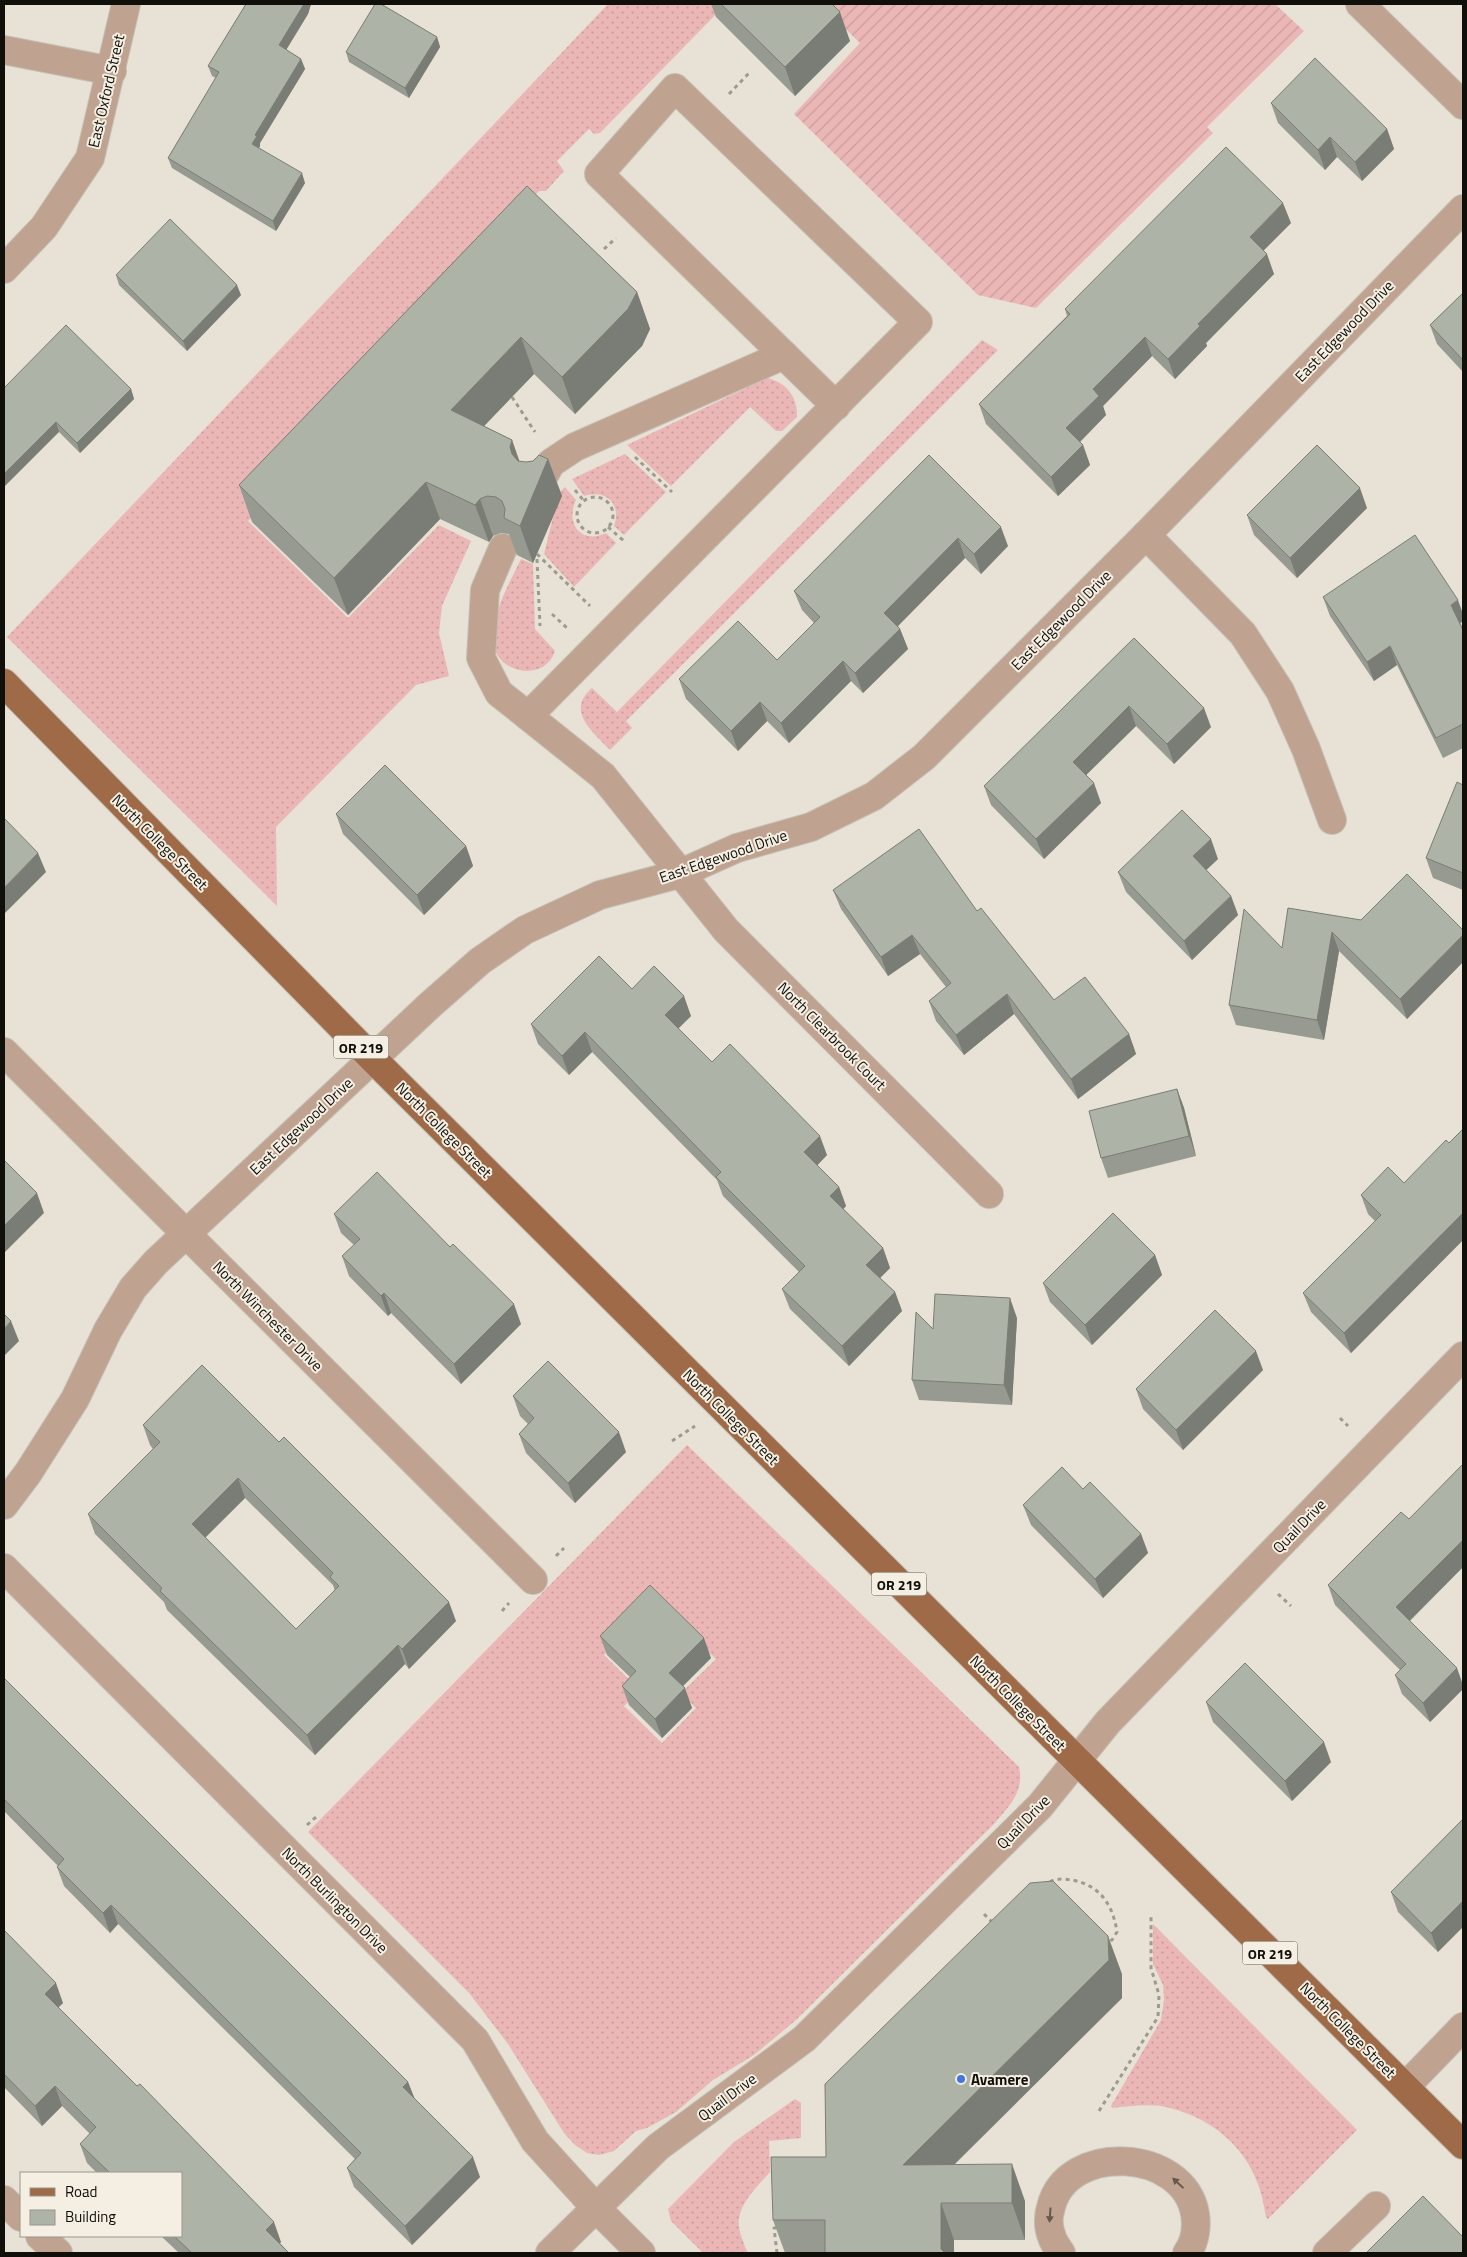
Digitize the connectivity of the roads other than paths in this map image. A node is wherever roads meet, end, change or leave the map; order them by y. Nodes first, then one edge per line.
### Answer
1 (126, 4) edge
2 (1360, 4) edge
3 (4, 50) edge
4 (112, 71) junction
5 (1463, 105) edge
6 (1463, 209) edge
7 (4, 269) edge
8 (784, 355) junction
9 (836, 406) junction
10 (538, 484) edge
11 (1146, 535) junction
12 (502, 548) edge
13 (4, 684) edge
14 (528, 716) junction
15 (1332, 820) dead end
16 (679, 874) junction
17 (4, 1052) edge
18 (373, 1059) junction
19 (989, 1194) dead end
20 (186, 1234) junction
21 (1463, 1356) edge
22 (4, 1504) edge
23 (4, 1568) edge
24 (533, 1580) dead end
25 (1076, 1761) junction
26 (1463, 2027) edge
27 (1405, 2087) junction
28 (1463, 2145) edge
29 (4, 2200) edge
30 (1376, 2206) dead end
31 (596, 2208) junction
32 (20, 2216) edge
33 (41, 2237) edge
34 (58, 2253) edge
35 (550, 2253) edge
36 (641, 2253) edge
37 (1061, 2253) edge
38 (1187, 2253) edge
39 (1327, 2253) edge

1 - 4 street, East Oxford Street
2 - 5 street
3 - 4 street
4 - 7 street, East Oxford Street
6 - 11 street, East Edgewood Drive
8 - 9 street
8 - 9 street
8 - 10 street
9 - 14 street
11 - 15 street
11 - 16 street, East Edgewood Drive
12 - 14 street, North Clearbrook Court
13 - 18 main road, North College Street / OR 219
14 - 16 street, North Clearbrook Court
16 - 18 street, East Edgewood Drive
16 - 19 street, North Clearbrook Court
17 - 20 street, North Winchester Drive
18 - 20 street, East Edgewood Drive
18 - 25 main road, North College Street / OR 219
20 - 22 street, East Edgewood Drive
20 - 24 street, North Winchester Drive
21 - 25 street, Quail Drive
23 - 31 street, North Burlington Drive
25 - 27 main road, North College Street / OR 219
25 - 31 street, Quail Drive
26 - 27 street
27 - 28 main road, North College Street / OR 219
29 - 32 street
30 - 39 street
31 - 35 street, Quail Drive
31 - 36 street, North Burlington Drive
33 - 34 street
38 -> 37 street

